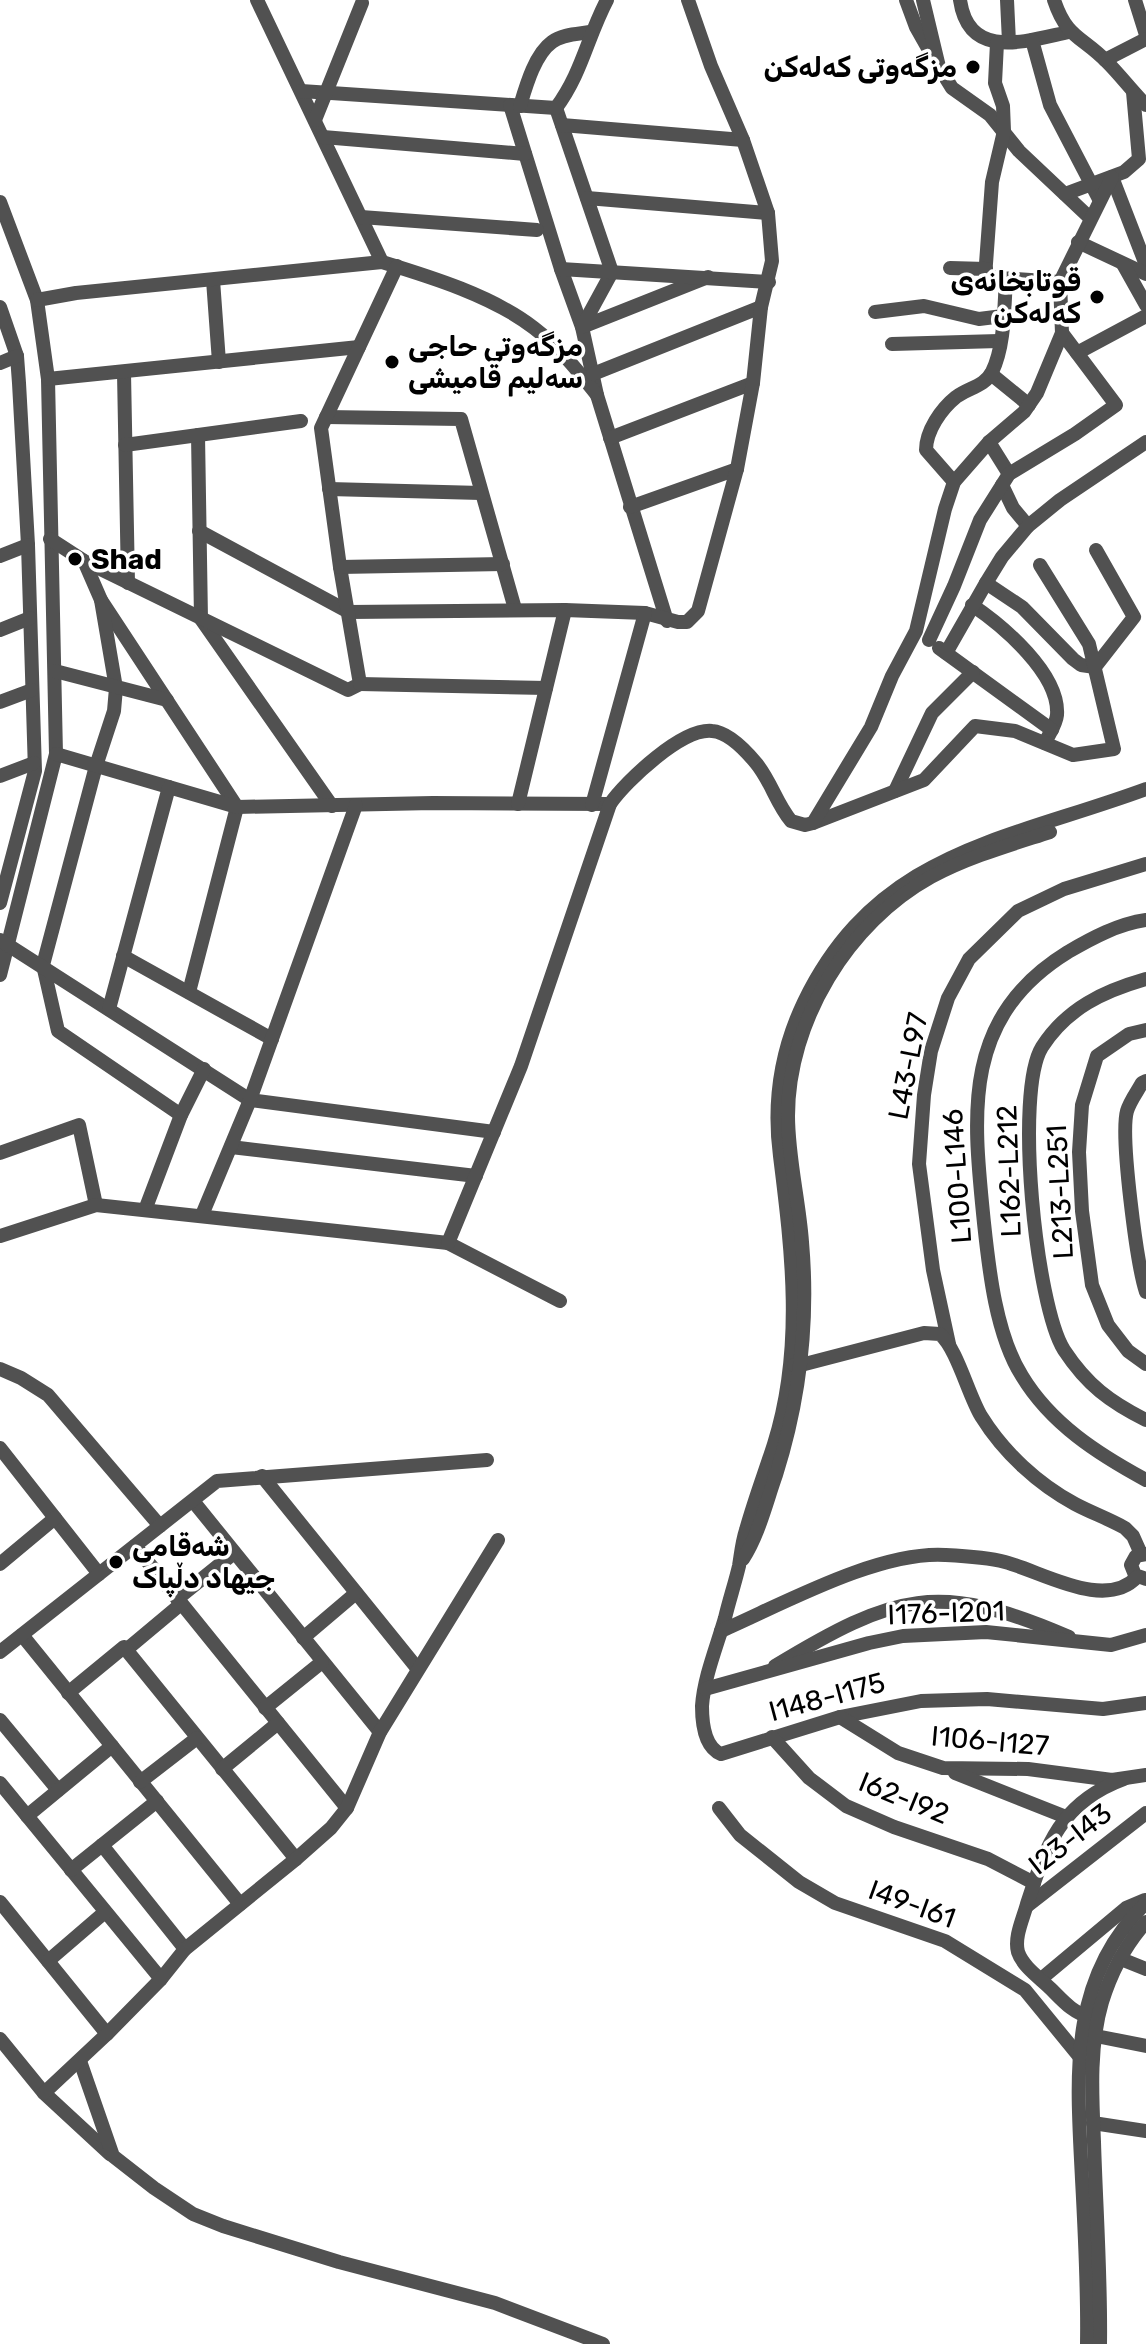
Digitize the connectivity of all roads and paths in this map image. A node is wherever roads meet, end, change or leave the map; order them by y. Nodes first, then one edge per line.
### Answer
1 (257, 0) edge
2 (607, 0) edge
3 (688, 0) edge
4 (906, 0) edge
5 (923, 0) edge
6 (960, 0) edge
7 (1007, 0) edge
8 (1054, 0) edge
9 (1135, 0) edge
10 (357, 6) edge
11 (590, 32) junction
12 (1069, 32) junction
13 (1146, 37) edge
14 (1032, 40) junction
15 (1003, 42) junction
16 (1105, 60) junction
17 (939, 67) junction
18 (301, 91) junction
19 (327, 92) junction
20 (1133, 92) junction
21 (515, 105) junction
22 (1146, 105) edge
23 (556, 108) junction
24 (315, 120) junction
25 (562, 125) junction
26 (1004, 131) junction
27 (323, 137) junction
28 (743, 140) junction
29 (525, 154) junction
30 (1112, 177) junction
31 (1092, 185) junction
32 (1065, 194) junction
33 (587, 198) junction
34 (1099, 199) junction
35 (0, 202) edge
36 (768, 213) junction
37 (361, 217) junction
38 (1090, 218) junction
39 (537, 230) dead end
40 (1078, 242) junction
41 (382, 262) junction
42 (1122, 263) junction
43 (1146, 265) edge
44 (397, 266) junction
45 (950, 268) dead end
46 (561, 269) junction
47 (986, 269) junction
48 (612, 272) junction
49 (1146, 274) edge
50 (708, 277) junction
51 (1006, 279) junction
52 (213, 280) junction
53 (769, 282) junction
54 (1060, 282) junction
55 (37, 300) junction
56 (1146, 305) edge
57 (0, 307) edge
58 (761, 307) junction
59 (875, 312) dead end
60 (1003, 316) junction
61 (1146, 316) edge
62 (582, 327) junction
63 (1062, 333) junction
64 (999, 341) junction
65 (892, 344) dead end
66 (359, 347) junction
67 (1077, 353) junction
68 (17, 356) junction
69 (219, 362) junction
70 (0, 363) edge
71 (124, 373) junction
72 (593, 374) junction
73 (991, 374) junction
74 (48, 379) junction
75 (753, 383) junction
76 (597, 395) junction
77 (1029, 405) junction
78 (326, 417) junction
79 (301, 421) dead end
80 (198, 435) junction
81 (610, 438) junction
82 (989, 442) junction
83 (1146, 442) edge
84 (125, 445) junction
85 (737, 469) junction
86 (1006, 479) junction
87 (954, 482) junction
88 (329, 489) junction
89 (481, 493) junction
90 (630, 507) junction
91 (1028, 526) junction
92 (199, 531) junction
93 (50, 539) junction
94 (28, 545) junction
95 (1096, 550) dead end
96 (0, 556) edge
97 (84, 561) junction
98 (503, 564) junction
99 (1040, 565) dead end
100 (340, 567) junction
101 (128, 583) junction
102 (986, 583) junction
103 (54, 600) junction
104 (101, 600) junction
105 (30, 602) junction
106 (972, 605) junction
107 (515, 609) junction
108 (565, 610) junction
109 (349, 612) junction
110 (645, 613) junction
111 (30, 618) junction
112 (201, 619) junction
113 (667, 621) junction
114 (0, 630) edge
115 (916, 631) junction
116 (929, 640) junction
117 (946, 653) junction
118 (1095, 667) junction
119 (55, 671) junction
120 (973, 672) junction
121 (360, 684) junction
122 (116, 688) junction
123 (546, 688) junction
124 (32, 690) junction
125 (167, 700) junction
126 (0, 702) edge
127 (1048, 737) junction
128 (56, 754) junction
129 (34, 763) junction
130 (96, 766) junction
131 (0, 776) edge
132 (169, 787) junction
133 (1146, 789) edge
134 (895, 791) junction
135 (1146, 798) edge
136 (518, 804) junction
137 (610, 804) junction
138 (356, 805) junction
139 (592, 805) junction
140 (332, 806) junction
141 (237, 807) junction
142 (813, 823) junction
143 (1015, 838) junction
144 (1146, 864) edge
145 (0, 903) edge
146 (1146, 920) edge
147 (4, 942) edge
148 (123, 956) junction
149 (43, 965) junction
150 (0, 975) edge
151 (1146, 979) edge
152 (189, 992) junction
153 (109, 1009) junction
154 (1146, 1030) edge
155 (272, 1039) junction
156 (204, 1069) junction
157 (1146, 1081) edge
158 (250, 1100) junction
159 (181, 1115) junction
160 (494, 1132) junction
161 (231, 1147) junction
162 (0, 1153) edge
163 (476, 1176) junction
164 (96, 1205) junction
165 (145, 1210) junction
166 (202, 1215) junction
167 (0, 1236) edge
168 (448, 1243) junction
169 (1146, 1292) edge
170 (560, 1301) dead end
171 (949, 1344) junction
172 (1146, 1364) edge
173 (796, 1365) junction
174 (0, 1369) edge
175 (1146, 1420) edge
176 (0, 1448) edge
177 (487, 1460) dead end
178 (262, 1476) junction
179 (1146, 1480) edge
180 (193, 1501) junction
181 (55, 1518) junction
182 (160, 1526) junction
183 (498, 1540) dead end
184 (135, 1546) junction
185 (234, 1553) junction
186 (1144, 1554) edge
187 (0, 1564) edge
188 (99, 1574) junction
189 (1141, 1578) edge
190 (356, 1593) junction
191 (179, 1601) junction
192 (721, 1631) junction
193 (22, 1635) junction
194 (1146, 1635) edge
195 (303, 1638) junction
196 (1080, 1642) junction
197 (126, 1650) junction
198 (0, 1652) edge
199 (322, 1662) junction
200 (417, 1668) junction
201 (761, 1675) junction
202 (705, 1689) junction
203 (68, 1693) junction
204 (1146, 1703) edge
205 (265, 1708) junction
206 (840, 1717) junction
207 (0, 1720) edge
208 (278, 1723) junction
209 (380, 1732) junction
210 (772, 1737) junction
211 (197, 1738) junction
212 (112, 1746) junction
213 (943, 1768) junction
214 (222, 1769) junction
215 (1146, 1775) edge
216 (1124, 1779) junction
217 (140, 1782) junction
218 (0, 1783) edge
219 (58, 1790) junction
220 (157, 1801) junction
221 (347, 1808) junction
222 (719, 1808) dead end
223 (1146, 1813) edge
224 (27, 1816) junction
225 (1066, 1817) junction
226 (102, 1845) junction
227 (296, 1859) junction
228 (71, 1870) junction
229 (1034, 1883) junction
230 (1146, 1901) edge
231 (0, 1902) edge
232 (240, 1904) junction
233 (1027, 1906) junction
234 (105, 1912) junction
235 (1146, 1922) edge
236 (185, 1949) junction
237 (1121, 1959) junction
238 (48, 1961) junction
239 (1146, 1969) edge
240 (161, 1979) junction
241 (1041, 1979) junction
242 (1091, 2017) junction
243 (107, 2034) junction
244 (1096, 2036) junction
245 (0, 2039) edge
246 (1146, 2046) edge
247 (1079, 2056) junction
248 (80, 2061) junction
249 (44, 2093) junction
250 (1093, 2123) junction
251 (1146, 2131) edge
252 (113, 2156) junction
253 (603, 2344) edge
254 (1087, 2344) edge
255 (1100, 2344) edge

1 - 18 street
2 - 11 street
3 - 28 street
4 - 17 street
5 - 17 street
6 - 15 street
7 - 15 street
8 - 12 street
9 - 13 street
10 - 19 street
11 - 21 street
11 - 23 street
12 - 14 street
12 - 16 street
13 - 16 street
14 - 15 street
14 - 31 street
15 - 26 street
16 - 20 street
17 - 26 street
18 - 19 street
18 - 24 street
19 - 21 street
19 - 24 street
20 - 22 street
20 - 30 street
21 - 23 street
21 - 29 street
23 - 25 street
24 - 27 street
25 - 28 street
25 - 33 street
26 - 32 street
26 - 47 street
27 - 29 street
27 - 37 street
28 - 36 street
29 - 46 street
30 - 31 street
30 - 34 street
30 - 43 street
31 - 32 street
31 - 34 street
32 - 38 street
33 - 36 street
33 - 48 street
34 - 38 street
35 - 55 street
36 - 53 street
37 - 39 street
37 - 41 street
38 - 40 street
40 - 42 street
40 - 54 street
41 - 44 street
41 - 52 street
42 - 49 street
42 - 56 street
44 - 66 street
44 - 76 street
45 - 47 street
46 - 48 street
46 - 62 street
47 - 51 street
48 - 50 street
48 - 62 street
50 - 53 street
50 - 62 street
51 - 54 street
51 - 60 street
52 - 55 street
52 - 69 street
53 - 58 street
54 - 63 street
55 - 74 street
57 - 68 street
58 - 72 street
58 - 75 street
59 - 60 street
60 - 64 street
61 - 67 street
62 - 72 street
63 - 67 street
63 - 77 street
64 - 65 street
64 - 73 street
66 - 69 street
66 - 78 street
67 - 86 street
68 - 70 street
68 - 94 street
69 - 71 street
71 - 74 street
71 - 84 street
72 - 76 street
73 - 77 street
73 - 87 street
74 - 93 street
75 - 81 street
75 - 85 street
76 - 81 street
77 - 82 street
78 - 88 street
78 - 89 street
79 - 80 street
80 - 84 street
80 - 92 street
81 - 90 street
82 - 86 street
82 - 87 street
83 - 91 street
84 - 101 street
85 - 90 street
85 - 113 street
86 - 91 street
86 - 116 street
87 - 115 street
88 - 89 street
88 - 100 street
89 - 98 street
90 - 113 street
91 - 102 street
92 - 109 street
92 - 112 street
93 - 97 street
93 - 103 street
94 - 96 street
94 - 105 street
95 - 118 street
97 - 101 street
97 - 104 street
98 - 100 street
98 - 107 street
99 - 118 street
100 - 109 street
101 - 112 street
102 - 106 street
102 - 118 street
103 - 105 street
103 - 119 street
104 - 122 street
104 - 125 street
105 - 111 street
106 - 117 street
106 - 127 street
107 - 108 street
107 - 109 street
108 - 110 street
108 - 123 street
109 - 121 street
110 - 113 street
110 - 139 street
111 - 114 street
111 - 124 street
112 - 121 street
112 - 140 street
115 - 116 street
115 - 142 street
116 - 117 street
117 - 120 street
118 - 127 street
119 - 122 street
119 - 128 street
120 - 127 street
120 - 134 street
121 - 123 street
122 - 125 street
122 - 130 street
123 - 136 street
124 - 126 street
124 - 129 street
125 - 141 street
127 - 134 street
128 - 130 street
128 - 147 street
129 - 131 street
129 - 145 street
130 - 132 street
130 - 149 street
132 - 141 street
132 - 148 street
133 - 143 street
134 - 142 street
135 - 143 street
136 - 138 street
136 - 139 street
137 - 139 street
137 - 142 street
137 - 160 street
138 - 140 street
138 - 155 street
140 - 141 street
141 - 152 street
143 - 173 street, I148-I175
144 - 171 street, L43-L97
146 - 179 street, L100-L146
147 - 149 street
147 - 150 street
148 - 152 street
148 - 153 street
149 - 153 street
149 - 159 street
151 - 175 street, L162-L212
152 - 155 street
153 - 156 street
154 - 172 street, L213-L251
155 - 158 street
156 - 158 street
156 - 159 street
157 - 169 street
158 - 160 street
158 - 161 street
159 - 165 street
160 - 163 street
161 - 163 street
161 - 166 street
162 - 164 street
163 - 168 street
164 - 165 street
164 - 167 street
165 - 166 street
166 - 168 street
168 - 170 street
171 - 173 street
171 - 186 street, L43-L97
173 - 192 street, I148-I175
174 - 182 street
176 - 181 street
177 - 178 street
178 - 180 street
178 - 190 street
180 - 182 street
180 - 185 street
181 - 187 street
181 - 188 street
182 - 184 street
183 - 200 street
184 - 188 street
184 - 191 street
185 - 191 street
185 - 195 street
186 - 189 street
188 - 193 street
189 - 192 street
190 - 195 street
190 - 200 street
191 - 197 street
191 - 205 street
192 - 202 street, I148-I175
193 - 198 street
193 - 203 street
194 - 196 street, I176-I201
195 - 199 street
196 - 201 street, I176-I201
196 - 201 street
197 - 203 street
197 - 211 street
199 - 205 street
199 - 209 street
200 - 209 street
201 - 202 street, I176-I201
202 - 210 street, I148-I175
203 - 212 street
204 - 206 street, I148-I175
205 - 208 street
206 - 210 street, I148-I175
206 - 213 street, I106-I127
207 - 219 street
208 - 214 street
208 - 221 street
209 - 221 street
210 - 229 street, I62-I92
211 - 214 street
211 - 217 street
212 - 217 street
212 - 219 street
213 - 216 street, I106-I127
213 - 225 street
214 - 227 street
215 - 216 street, I106-I127
216 - 225 street
217 - 220 street
218 - 224 street
219 - 224 street
220 - 226 street
220 - 232 street
221 - 227 street
222 - 247 street, I49-I61
223 - 233 street, I23-I43
224 - 228 street
225 - 229 street
226 - 228 street
226 - 236 street
227 - 232 street
228 - 234 street
229 - 233 street
230 - 241 street
230 - 242 street
231 - 238 street
232 - 236 street
233 - 241 street
234 - 238 street
234 - 240 street
235 - 237 street
236 - 240 street
237 - 239 street
237 - 242 street
238 - 243 street
240 - 243 street
241 - 242 street
242 - 244 street
242 - 247 street
243 - 248 street
244 - 246 street
244 - 250 street
245 - 249 street
247 - 254 street
248 - 249 street
248 - 252 street
249 - 252 street
250 - 251 street
250 - 255 street
252 - 253 street

